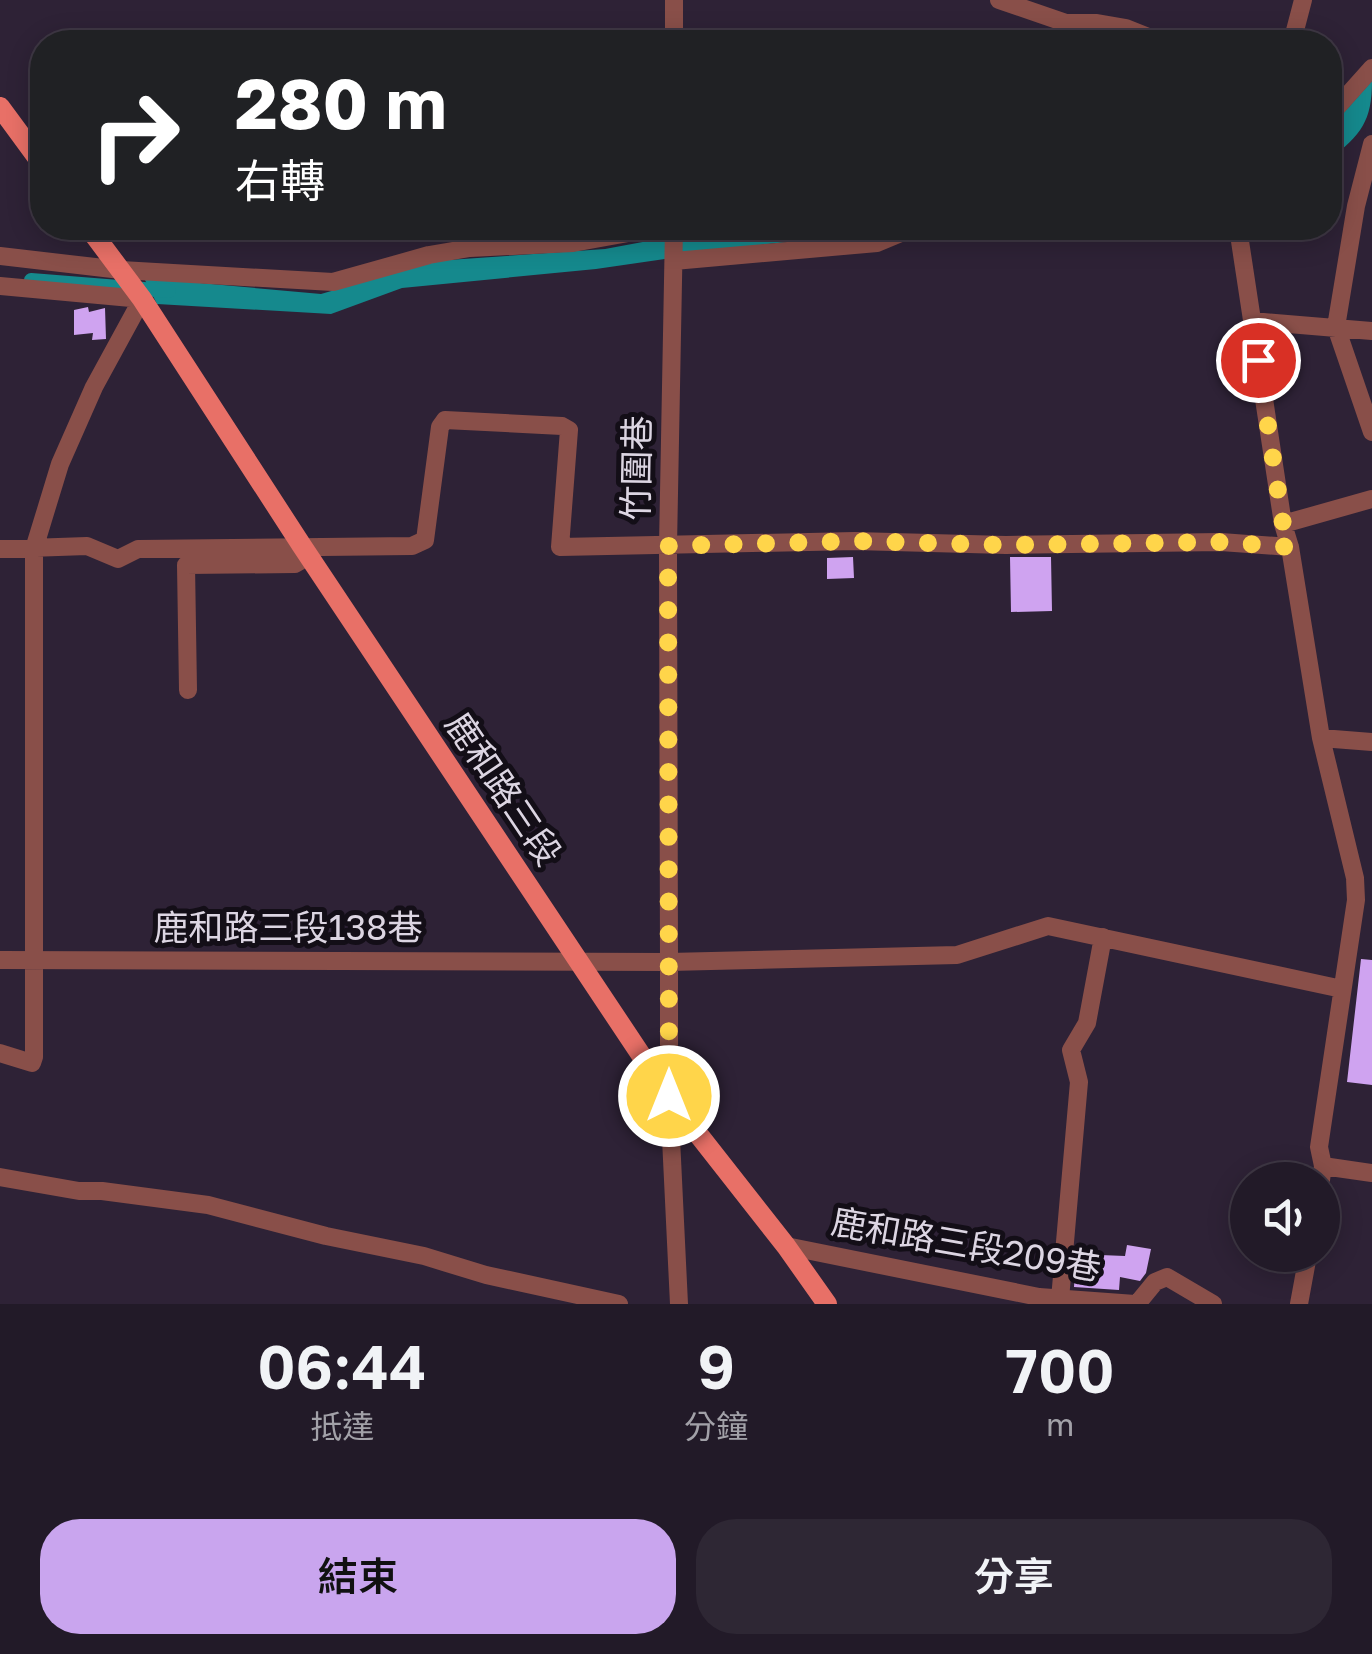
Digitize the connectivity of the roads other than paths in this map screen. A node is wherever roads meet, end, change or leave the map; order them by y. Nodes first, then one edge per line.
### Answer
1 (674, 0) edge
2 (999, 0) edge
3 (1304, 0) edge
4 (674, 30) edge
5 (1131, 30) edge
6 (1295, 30) edge
7 (1372, 68) edge
8 (1342, 102) edge
9 (0, 107) edge
10 (1372, 144) edge
11 (30, 148) edge
12 (98, 240) edge
13 (586, 240) edge
14 (674, 240) edge
15 (882, 240) edge
16 (1235, 240) edge
17 (0, 256) edge
18 (674, 261) junction
19 (121, 270) junction
20 (0, 286) edge
21 (142, 299) junction
22 (1252, 321) junction
23 (1336, 327) junction
24 (1372, 331) edge
25 (1372, 432) edge
26 (1372, 498) edge
27 (1283, 524) junction
28 (668, 546) junction
29 (1290, 547) junction
30 (0, 549) edge
31 (34, 549) junction
32 (306, 551) junction
33 (188, 690) dead end
34 (1321, 738) junction
35 (1372, 742) edge
36 (1103, 937) junction
37 (0, 960) edge
38 (577, 960) junction
39 (34, 961) junction
40 (669, 962) junction
41 (1342, 989) junction
42 (0, 1053) edge
43 (669, 1096) junction
44 (1321, 1162) edge
45 (1372, 1172) edge
46 (1340, 1173) edge
47 (0, 1177) edge
48 (786, 1246) junction
49 (1305, 1272) edge
50 (1060, 1299) junction
51 (619, 1304) edge
52 (679, 1304) edge
53 (826, 1304) edge
54 (1136, 1304) edge
55 (1213, 1304) edge
56 (1300, 1304) edge

1 - 4 street
2 - 5 street
3 - 6 street
7 - 8 street
9 - 11 main road
10 - 23 street
12 - 19 main road, 鹿和路三段
13 - 19 street
14 - 18 street, 竹圍巷
15 - 18 street
16 - 22 street
17 - 19 street
18 - 28 street, 竹圍巷
19 - 21 main road, 鹿和路三段
20 - 21 street
21 - 31 street
21 - 32 main road, 鹿和路三段
22 - 23 street
22 - 27 street
23 - 24 street
23 - 25 street
26 - 27 street
27 - 29 street
28 - 29 street
28 - 32 street
28 - 40 street, 竹圍巷
29 - 34 street
30 - 31 street
31 - 32 street
31 - 39 street
32 - 33 street
32 - 38 main road, 鹿和路三段
34 - 35 street
34 - 41 street
36 - 40 street, 鹿和路三段138巷
36 - 41 street, 鹿和路三段138巷
36 - 50 street
37 - 39 street, 鹿和路三段138巷
38 - 39 street, 鹿和路三段138巷
38 - 40 street, 鹿和路三段138巷
38 - 43 main road, 鹿和路三段
39 - 42 street
40 - 43 street, 竹圍巷
41 - 44 street
43 - 48 main road, 鹿和路三段
43 - 52 street, 竹圍巷
45 - 46 street
47 - 51 street
48 - 50 street, 鹿和路三段209巷
48 - 53 main road, 鹿和路三段
49 - 56 street
50 - 54 street, 鹿和路三段209巷
54 - 55 street

